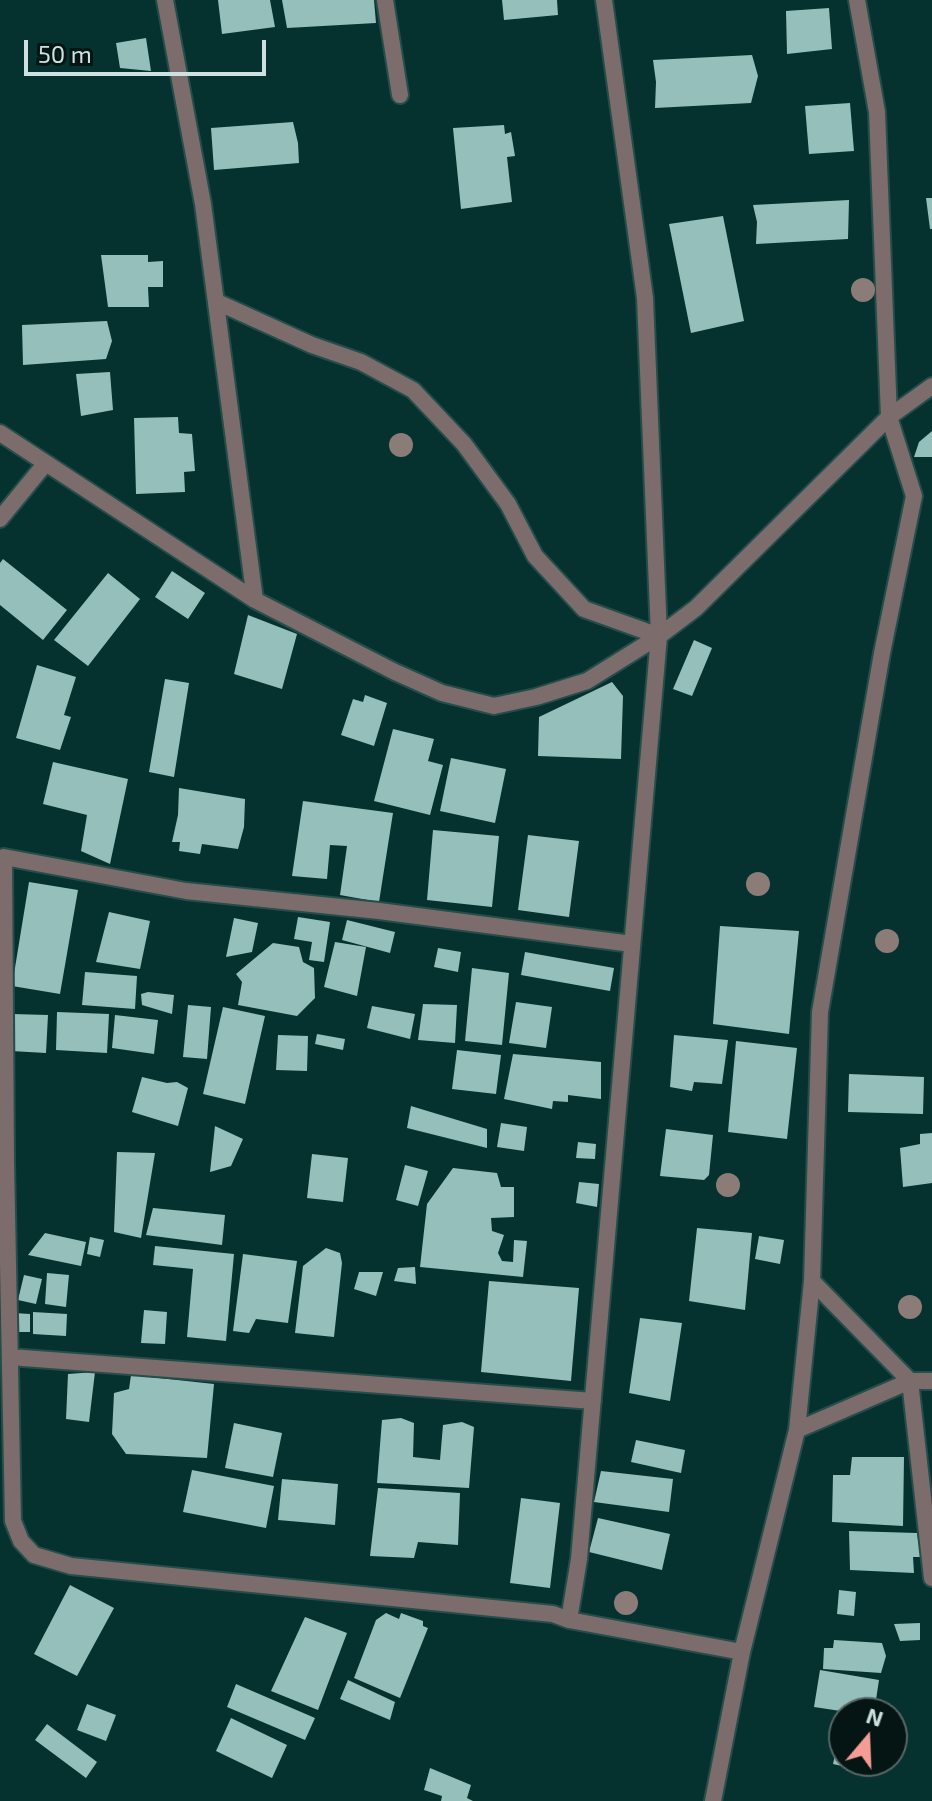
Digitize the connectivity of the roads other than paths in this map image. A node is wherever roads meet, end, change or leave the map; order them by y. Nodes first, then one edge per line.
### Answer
1 (165, 0) edge
2 (385, 0) edge
3 (604, 0) edge
4 (857, 0) edge
5 (400, 95) dead end
6 (217, 302) junction
7 (932, 386) edge
8 (889, 417) junction
9 (0, 433) edge
10 (45, 464) junction
11 (914, 496) junction
12 (932, 504) edge
13 (0, 519) edge
14 (255, 600) junction
15 (659, 636) junction
16 (632, 944) junction
17 (812, 1281) junction
18 (10, 1357) junction
19 (910, 1381) junction
20 (932, 1381) edge
21 (593, 1401) junction
22 (797, 1430) junction
23 (932, 1578) edge
24 (569, 1620) junction
25 (742, 1652) junction
26 (713, 1801) edge

1 - 6 street
2 - 5 street
3 - 15 street
4 - 8 street
6 - 14 street
6 - 15 street
7 - 8 street
8 - 11 street
8 - 15 street
9 - 10 street
10 - 13 street
10 - 14 street
11 - 12 street
11 - 17 street
14 - 15 street
15 - 16 street
16 - 18 street
16 - 21 street
17 - 19 street
17 - 22 street
18 - 21 street
18 - 24 street
19 - 20 street
19 - 22 street
19 - 23 street
21 - 24 street
22 - 25 street
24 - 25 street
25 - 26 street

